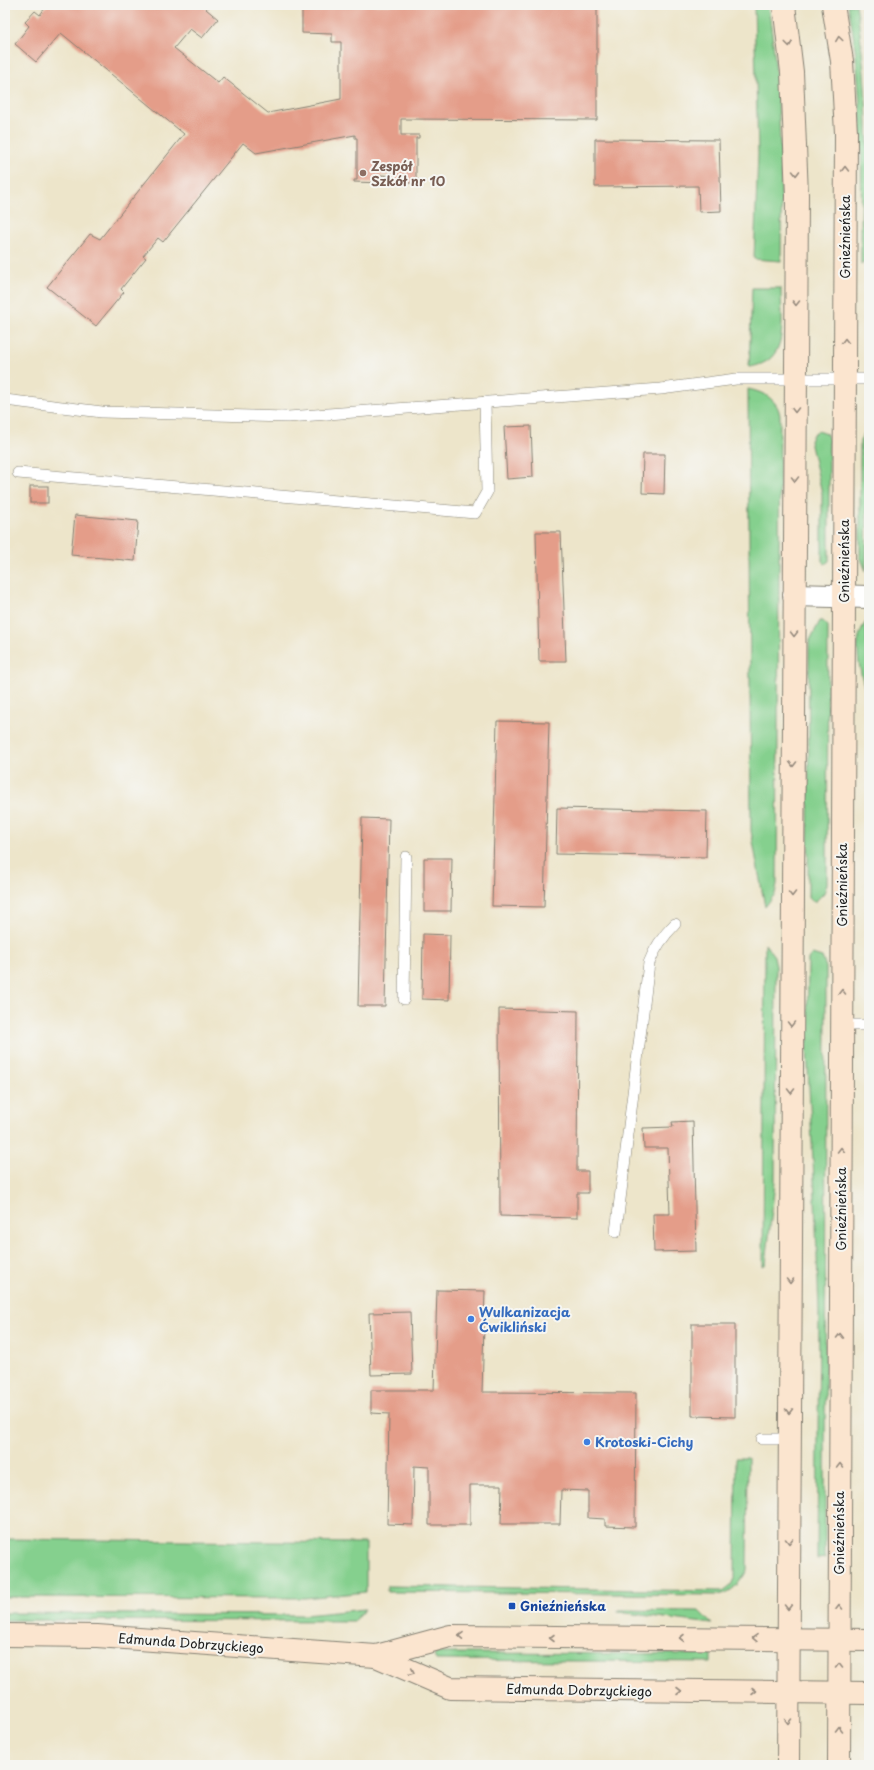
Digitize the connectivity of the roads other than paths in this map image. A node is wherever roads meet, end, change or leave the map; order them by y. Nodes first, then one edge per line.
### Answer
1 (784, 5) edge
2 (833, 5) edge
3 (869, 379) edge
4 (795, 380) junction
5 (844, 380) junction
6 (5, 400) edge
7 (485, 402) junction
8 (18, 473) dead end
9 (794, 595) junction
10 (843, 596) junction
11 (869, 597) edge
12 (406, 857) dead end
13 (675, 924) dead end
14 (404, 999) dead end
15 (841, 1025) junction
16 (869, 1025) edge
17 (616, 1232) dead end
18 (762, 1439) dead end
19 (789, 1439) junction
20 (5, 1635) edge
21 (788, 1639) junction
22 (839, 1639) junction
23 (869, 1640) edge
24 (376, 1656) junction
25 (789, 1692) junction
26 (839, 1693) junction
27 (869, 1693) edge
28 (788, 1765) edge
29 (839, 1765) edge

1 -> 4 street
5 -> 2 street, Gnieźnieńska
3 - 5 lane
4 - 5 lane
4 - 7 lane
4 -> 9 street
5 - 10 street, Gnieźnieńska
6 - 7 lane
7 - 8 lane
9 - 10 street
9 -> 19 street
10 - 11 street
15 -> 10 street, Gnieźnieńska
12 - 14 lane
13 - 17 lane
15 - 16 lane
22 -> 15 street, Gnieźnieńska
18 - 19 lane
19 -> 21 street
20 - 24 street, Edmunda Dobrzyckiego
21 - 22 street, Edmunda Dobrzyckiego
21 -> 24 street, Edmunda Dobrzyckiego
21 - 25 street
22 - 23 street, Edmunda Dobrzyckiego
26 -> 22 street, Gnieźnieńska
24 -> 25 street, Edmunda Dobrzyckiego
25 - 26 street, Edmunda Dobrzyckiego
25 -> 28 street
26 - 27 street, Edmunda Dobrzyckiego
29 -> 26 street, Gnieźnieńska

